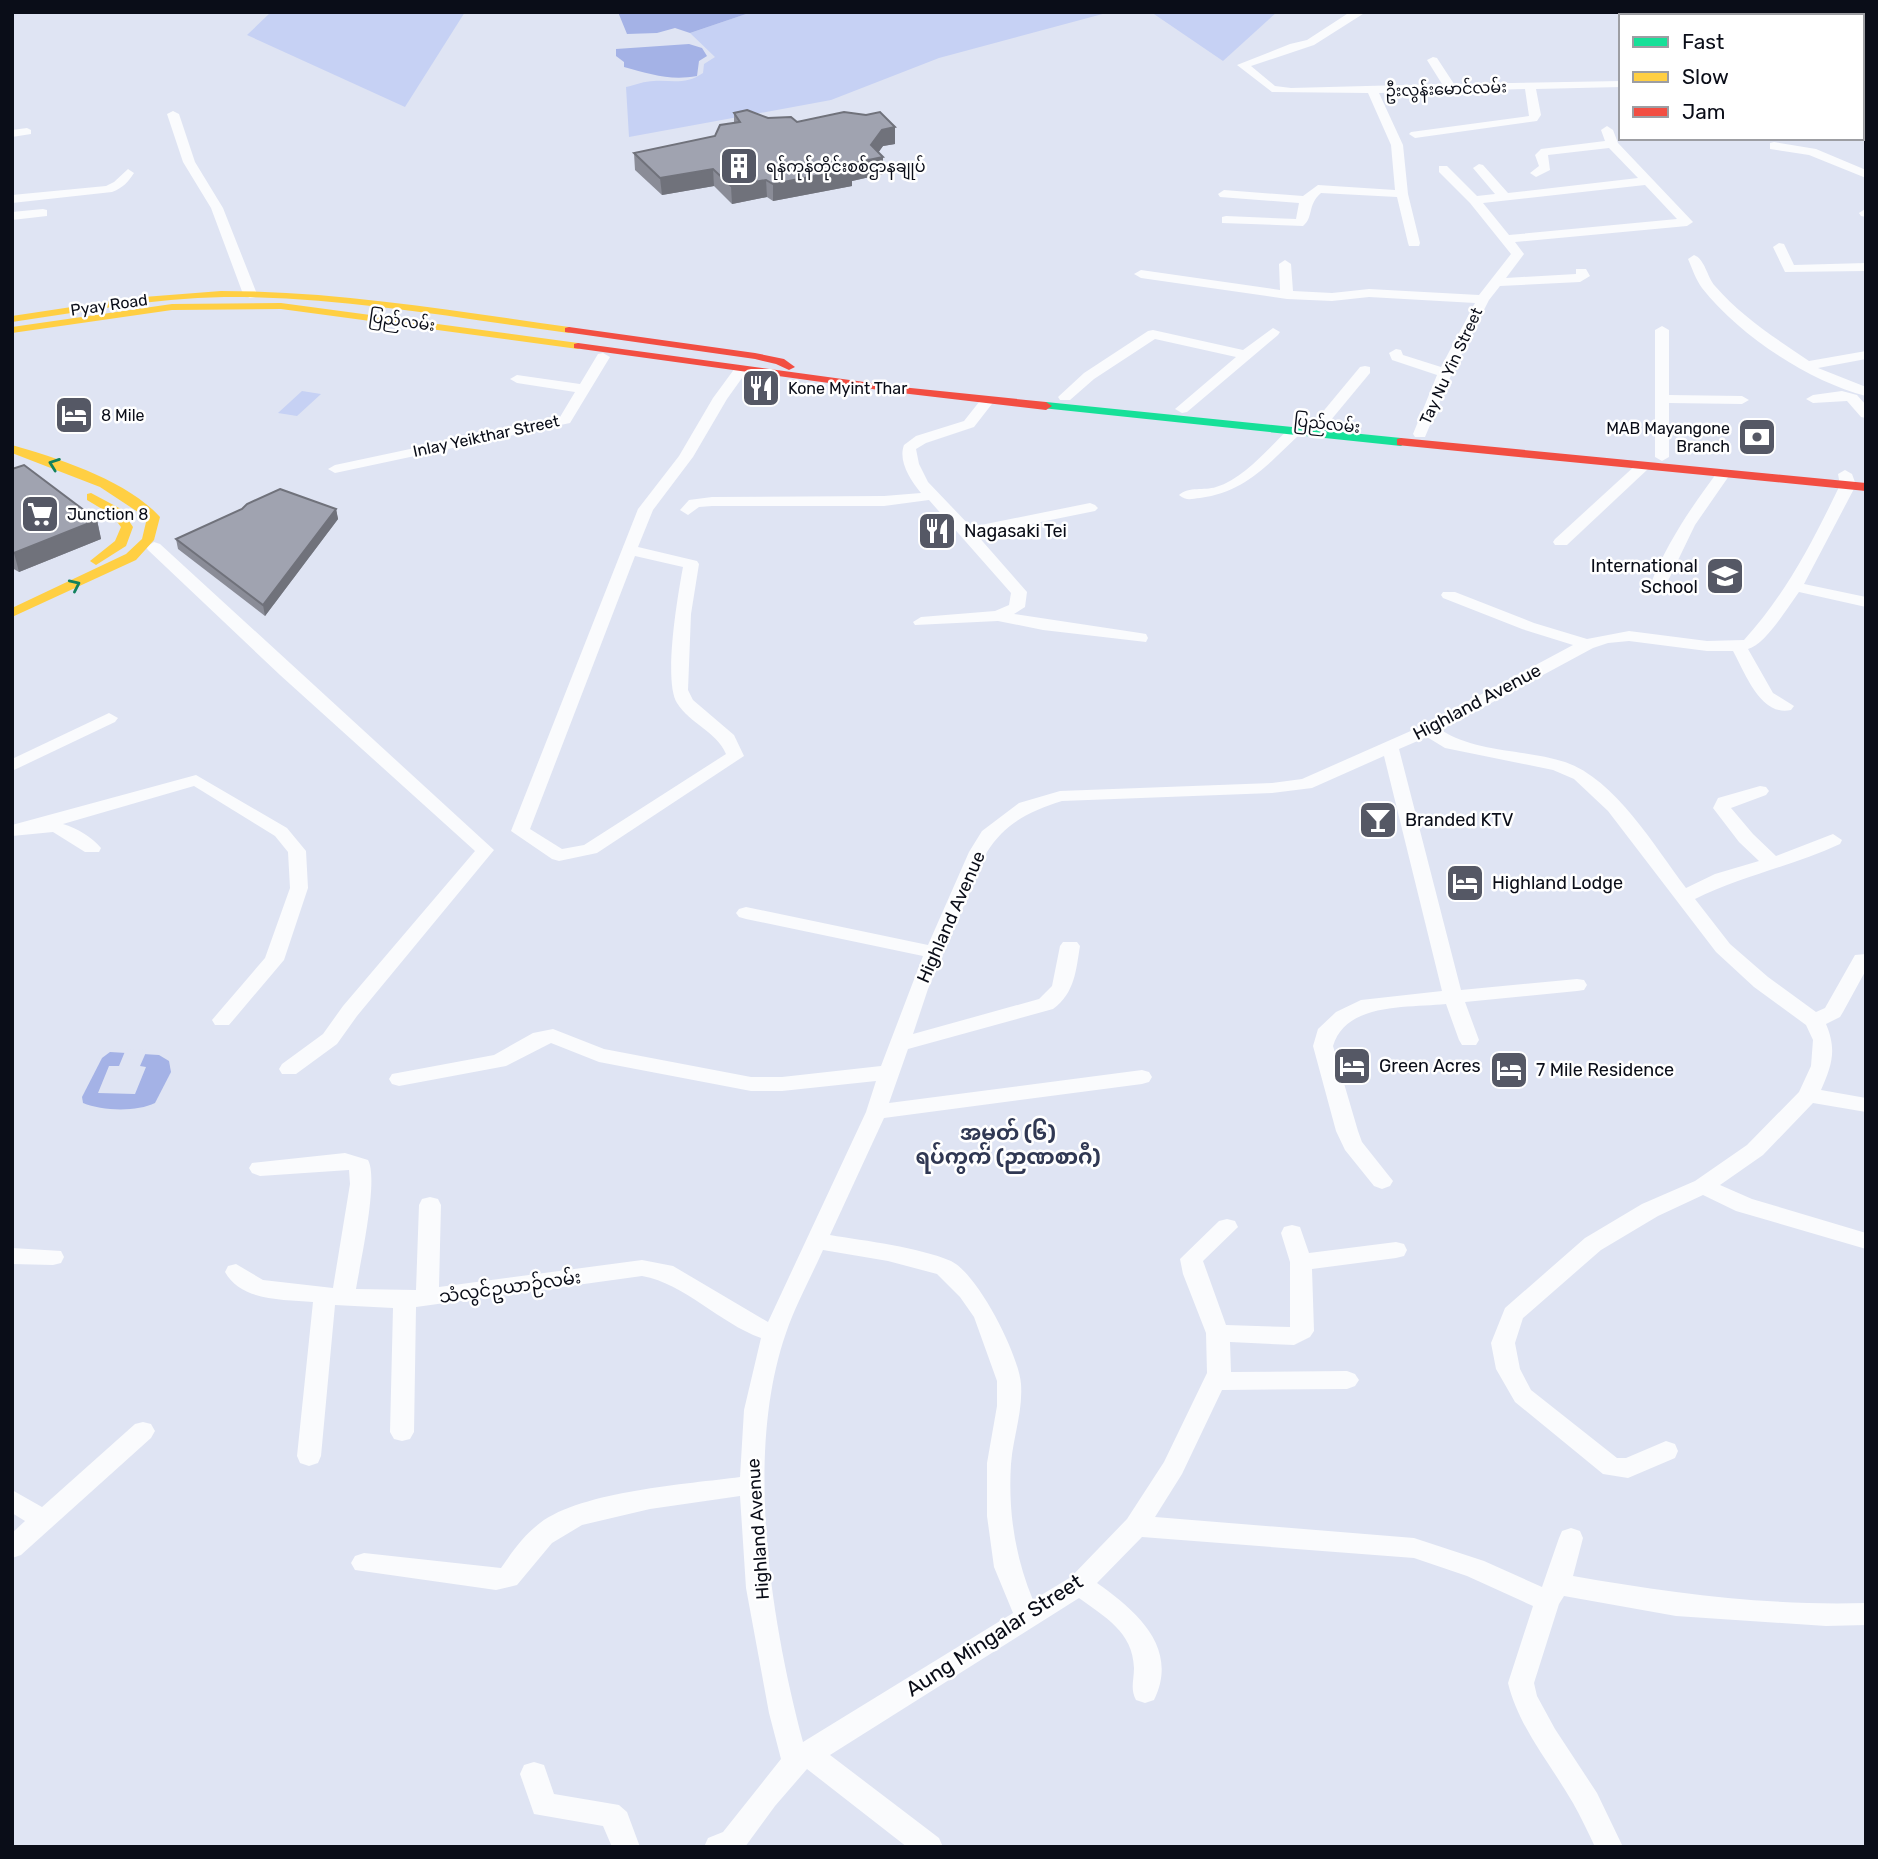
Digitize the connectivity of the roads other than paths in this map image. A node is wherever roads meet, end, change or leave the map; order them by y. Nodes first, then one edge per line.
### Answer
1 (1361, 12) edge
2 (1433, 60) dead end
3 (1619, 84) edge
4 (1530, 86) junction
5 (1451, 89) junction
6 (1373, 90) junction
7 (173, 114) dead end
8 (1607, 130) dead end
9 (27, 132) dead end
10 (12, 134) edge
11 (1416, 135) dead end
12 (1612, 144) junction
13 (1774, 146) dead end
14 (1479, 168) dead end
15 (1443, 169) dead end
16 (128, 173) dead end
17 (1536, 173) dead end
18 (1866, 174) edge
19 (1649, 181) junction
20 (1224, 194) dead end
21 (1402, 194) junction
22 (1504, 196) junction
23 (12, 199) edge
24 (1306, 200) junction
25 (1474, 200) junction
26 (43, 212) dead end
27 (12, 216) edge
28 (1226, 220) dead end
29 (1507, 239) junction
30 (1414, 243) dead end
31 (1779, 247) dead end
32 (1694, 259) dead end
33 (1285, 264) dead end
34 (1866, 267) edge
35 (1581, 272) dead end
36 (1141, 274) dead end
37 (1497, 282) junction
38 (250, 294) junction
39 (206, 295) joint
40 (1287, 295) junction
41 (1483, 299) junction
42 (221, 310) junction
43 (12, 321) edge
44 (1662, 330) dead end
45 (12, 332) edge
46 (1273, 332) dead end
47 (1396, 353) dead end
48 (1247, 355) junction
49 (1866, 355) edge
50 (603, 357) junction
51 (1806, 366) junction
52 (1365, 369) dead end
53 (787, 370) junction
54 (740, 371) junction
55 (1445, 373) junction
56 (517, 379) dead end
57 (584, 389) junction
58 (1864, 390) edge
59 (1065, 397) junction
60 (1663, 399) junction
61 (1812, 399) dead end
62 (988, 400) junction
63 (1742, 400) dead end
64 (1182, 409) junction
65 (1866, 414) edge
66 (1321, 423) junction
67 (1295, 431) junction
68 (1420, 434) junction
69 (12, 449) edge
70 (1662, 457) junction
71 (12, 464) edge
72 (1643, 466) junction
73 (335, 469) dead end
74 (1724, 473) junction
75 (1866, 475) edge
76 (1853, 482) edge
77 (932, 495) junction
78 (1187, 495) dead end
79 (1090, 508) dead end
80 (688, 510) dead end
81 (967, 532) junction
82 (122, 542) junction
83 (1561, 542) dead end
84 (162, 545) junction
85 (629, 550) junction
86 (202, 573) dead end
87 (1659, 583) dead end
88 (1796, 587) junction
89 (1449, 595) dead end
90 (12, 598) edge
91 (1866, 602) edge
92 (12, 612) edge
93 (998, 616) junction
94 (921, 622) dead end
95 (1140, 638) dead end
96 (1587, 644) junction
97 (1739, 647) junction
98 (1785, 706) dead end
99 (109, 718) dead end
100 (1428, 730) junction
101 (1390, 747) junction
102 (12, 766) edge
103 (1760, 791) dead end
104 (42, 824) junction
105 (12, 831) edge
106 (1833, 840) dead end
107 (92, 848) dead end
108 (1771, 862) junction
109 (1683, 897) junction
110 (746, 914) dead end
111 (1070, 946) dead end
112 (933, 952) junction
113 (1862, 959) dead end
114 (1577, 985) dead end
115 (1453, 996) junction
116 (222, 1020) dead end
117 (1815, 1021) junction
118 (1469, 1040) dead end
119 (900, 1044) junction
120 (289, 1069) dead end
121 (891, 1073) junction
122 (1142, 1077) dead end
123 (399, 1079) dead end
124 (1808, 1095) junction
125 (1866, 1105) edge
126 (876, 1112) junction
127 (260, 1168) dead end
128 (1382, 1181) dead end
129 (1703, 1186) junction
130 (430, 1205) dead end
131 (1227, 1227) dead end
132 (1292, 1233) dead end
133 (817, 1241) junction
134 (1866, 1241) edge
135 (1396, 1250) dead end
136 (12, 1256) edge
137 (53, 1257) dead end
138 (1301, 1262) junction
139 (236, 1272) dead end
140 (334, 1296) junction
141 (416, 1299) junction
142 (774, 1333) junction
143 (1219, 1333) junction
144 (1347, 1380) dead end
145 (1215, 1381) junction
146 (143, 1431) dead end
147 (402, 1432) dead end
148 (1666, 1451) dead end
149 (309, 1456) dead end
150 (752, 1485) junction
151 (12, 1500) edge
152 (42, 1520) junction
153 (1136, 1526) junction
154 (1571, 1538) dead end
155 (12, 1548) edge
156 (364, 1563) dead end
157 (1080, 1584) junction
158 (1553, 1593) junction
159 (1866, 1614) edge
160 (1027, 1616) junction
161 (1145, 1692) dead end
162 (801, 1758) junction
163 (534, 1774) dead end
164 (729, 1845) edge
165 (626, 1847) edge
166 (929, 1847) edge
167 (1609, 1847) edge

1 - 6 street, ဦးလွန်းမောင်လမ်း
2 - 5 street
3 - 4 street, ဦးလွန်းမောင်လမ်း
4 - 5 street, ဦးလွန်းမောင်လမ်း
4 - 11 street
5 - 6 street, ဦးလွန်းမောင်လမ်း
6 - 21 street
7 - 38 street
8 - 12 street
9 - 10 street
12 - 17 street
12 - 19 street
13 - 18 street
14 - 22 street
15 - 25 street
16 - 23 street
19 - 22 street
19 - 29 street
20 - 24 street
21 - 24 street
21 - 30 street
22 - 25 street
24 - 28 street
25 - 29 street
26 - 27 street
29 - 37 street, Tay Nu Yin Street
31 - 34 street
32 - 51 street
33 - 40 street
35 - 37 street
36 - 40 street
37 - 41 street, Tay Nu Yin Street
38 - 39 main road, ပြည်လမ်း
38 - 42 main road
38 - 53 main road, ပြည်လမ်း
39 - 43 main road, Pyay Road
40 - 41 street
41 - 55 street, Tay Nu Yin Street
42 - 45 main road, ပြည်လမ်း
42 - 50 main road, ပြည်လမ်း
43 - 53 main road, ပြည်လမ်း
44 - 60 street
45 - 53 main road, ပြည်လမ်း
46 - 48 street
47 - 55 street
48 - 59 street
48 - 64 street
49 - 51 street
50 - 54 main road, ပြည်လမ်း
50 - 57 street, Inlay Yeikthar Street
51 - 58 street
52 - 66 street
53 - 54 main road, ပြည်လမ်း
53 - 59 main road, ပြည်လမ်း
53 - 62 main road, ပြည်လမ်း
54 - 85 street
55 - 68 street, Tay Nu Yin Street
56 - 57 street
57 - 73 street, Inlay Yeikthar Street
59 - 64 main road, ပြည်လမ်း
60 - 63 street
60 - 70 street
61 - 65 street
62 - 67 main road, ပြည်လမ်း
62 - 77 street
64 - 66 main road, ပြည်လမ်း
66 - 68 main road, ပြည်လမ်း
67 - 72 main road, ပြည်လမ်း
67 - 78 street
68 - 70 main road, ပြည်လမ်း
84 -> 69 main road
70 - 76 main road, ပြည်လမ်း
71 - 82 main road
72 - 74 main road, ပြည်လမ်း
72 - 83 street
74 - 76 main road, ပြည်လမ်း
74 - 87 street
75 - 76 main road, ပြည်လမ်း
76 - 88 street
77 - 80 street
77 - 81 street
79 - 81 street
81 - 93 street
82 - 84 street
82 - 90 main road
84 - 86 street
92 -> 84 main road
84 - 120 street
85 - 85 street
88 - 91 street
88 - 97 street
89 - 96 street
93 - 94 street
93 - 95 street
96 - 97 street, Highland Avenue
96 - 100 street, Highland Avenue
97 - 98 street
99 - 102 street
100 - 101 street, Highland Avenue
100 - 109 street
101 - 112 street, Highland Avenue
101 - 115 street
103 - 108 street
104 - 105 street
104 - 107 street
104 - 116 street
106 - 108 street
108 - 109 street
109 - 117 street
110 - 112 street
111 - 119 street
112 - 119 street, Highland Avenue
113 - 117 street
114 - 115 street
115 - 118 street
115 - 128 street
117 - 124 street
119 - 121 street, Highland Avenue
121 - 123 street
121 - 126 street, Highland Avenue
122 - 126 street
124 - 125 street
124 - 129 street
126 - 133 street, Highland Avenue
127 - 140 street
129 - 134 street
129 - 148 street
130 - 141 street
131 - 143 street, Aung Mingalar Street
132 - 138 street
133 - 142 street, Highland Avenue
133 - 160 street
135 - 138 street
136 - 137 street
138 - 143 street
139 - 140 street, သံလွင်ဥယာဉ်လမ်း
140 - 141 street, သံလွင်ဥယာဉ်လမ်း
140 - 149 street
141 - 142 street, သံလွင်ဥယာဉ်လမ်း
141 - 147 street
142 - 150 street, Highland Avenue
143 - 145 street, Aung Mingalar Street
144 - 145 street
145 - 153 street, Aung Mingalar Street
146 - 152 street
150 - 156 street
150 - 162 street, Highland Avenue
151 - 152 street
152 - 155 street
153 - 157 street, Aung Mingalar Street
153 - 158 street
154 - 158 street
157 - 160 street, Aung Mingalar Street
157 - 161 street
158 - 159 street
158 - 167 street
160 - 162 street, Aung Mingalar Street
162 - 164 street, Aung Mingalar Street
162 - 166 street
163 - 165 street

